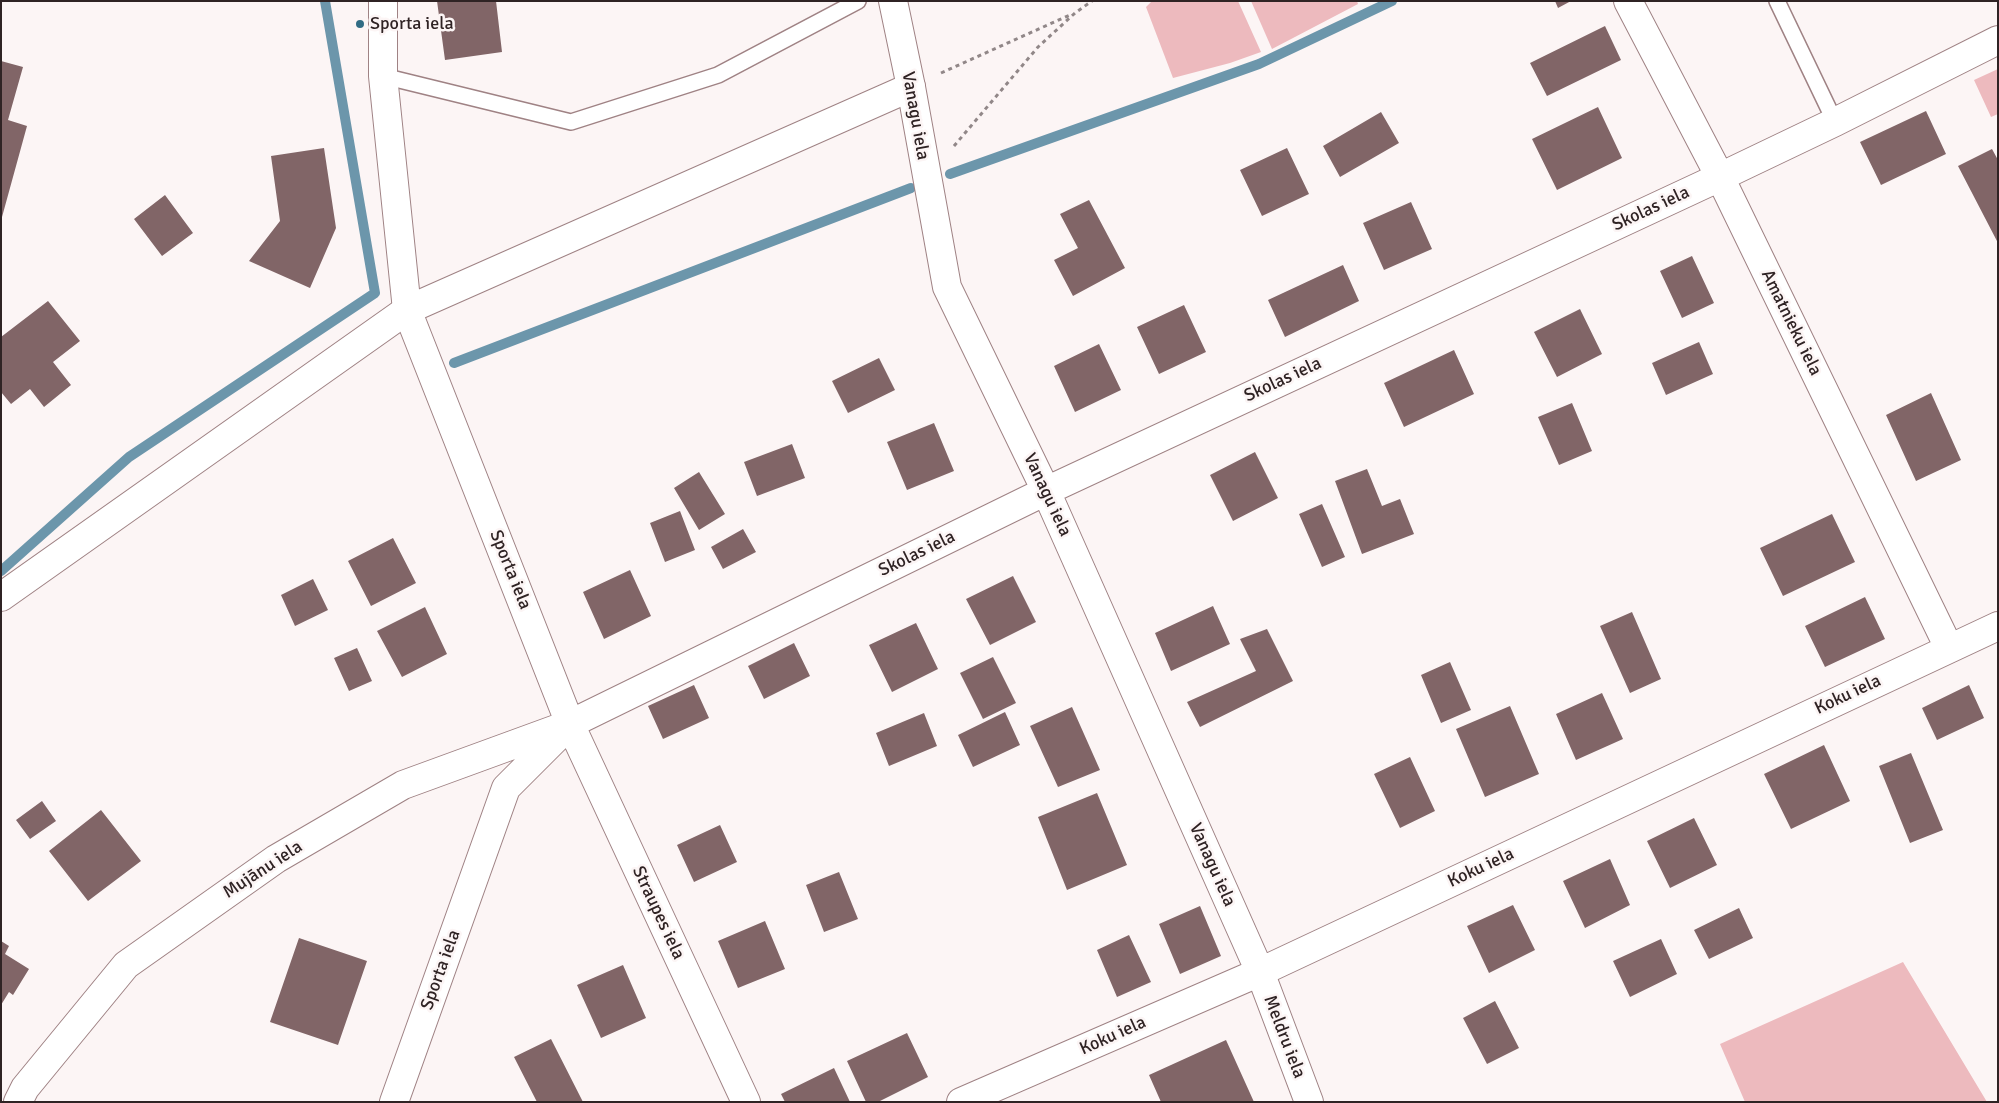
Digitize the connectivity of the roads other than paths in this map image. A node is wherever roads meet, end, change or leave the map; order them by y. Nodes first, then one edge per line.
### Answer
1 (383, 1) edge
2 (858, 1) edge
3 (893, 1) edge
4 (1628, 1) edge
5 (1778, 1) edge
6 (1998, 40) edge
7 (383, 76) junction
8 (911, 86) junction
9 (1835, 122) junction
10 (1720, 177) junction
11 (407, 310) junction
12 (1046, 490) junction
13 (1, 597) edge
14 (1998, 626) edge
15 (1949, 648) junction
16 (570, 724) junction
17 (1260, 972) junction
18 (18, 1102) edge
19 (394, 1102) edge
20 (746, 1102) edge
21 (962, 1102) edge
22 (1309, 1102) edge

1 - 7 street, Sporta iela
2 - 7 lane
3 - 8 street, Vanagu iela
4 - 10 street, Amatnieku iela
5 - 9 lane
6 - 9 street, Skolas iela
7 - 11 street, Sporta iela
8 - 11 street
8 - 12 street, Vanagu iela
9 - 10 street, Skolas iela
10 - 12 street, Skolas iela
10 - 15 street, Amatnieku iela
11 - 13 street
11 - 16 street, Sporta iela
12 - 16 street, Skolas iela
12 - 17 street, Vanagu iela
14 - 15 street, Koku iela
15 - 17 street, Koku iela
16 - 18 street, Mujānu iela
16 - 19 street, Sporta iela
16 - 20 street, Straupes iela
17 - 21 street, Koku iela
17 - 22 street, Meldru iela

